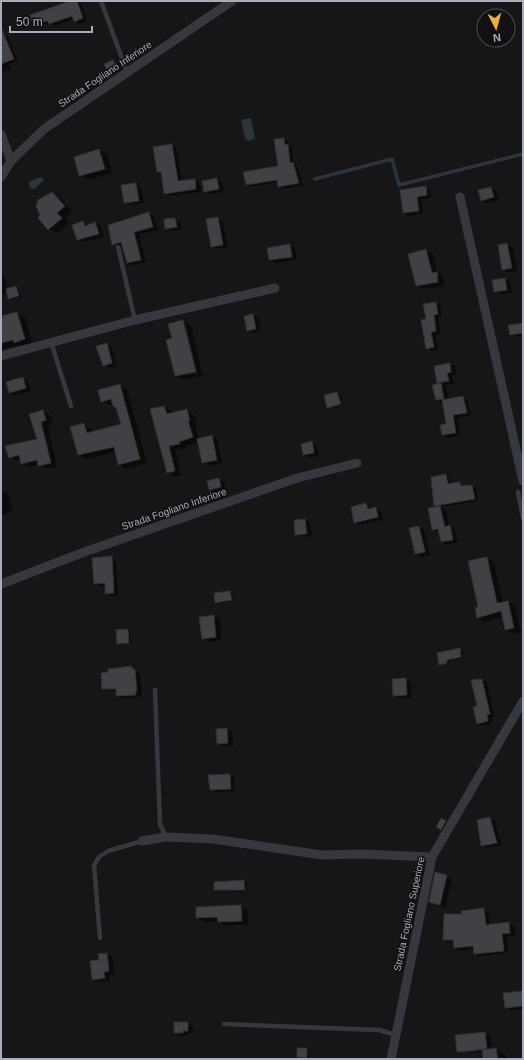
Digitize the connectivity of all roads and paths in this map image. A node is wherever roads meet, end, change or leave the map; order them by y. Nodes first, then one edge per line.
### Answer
1 (101, 1) edge
2 (232, 1) edge
3 (127, 72) junction
4 (1, 134) edge
5 (11, 161) junction
6 (1, 177) edge
7 (460, 197) dead end
8 (118, 247) dead end
9 (275, 288) dead end
10 (135, 320) junction
11 (51, 342) junction
12 (1, 356) edge
13 (71, 406) dead end
14 (357, 463) dead end
15 (523, 481) edge
16 (518, 492) dead end
17 (523, 518) edge
18 (1, 584) edge
19 (155, 690) dead end
20 (523, 701) edge
21 (166, 837) junction
22 (142, 841) joint
23 (432, 857) junction
24 (100, 938) dead end
25 (224, 1024) dead end
26 (396, 1035) junction
27 (391, 1059) edge

1 - 3 lane
2 - 3 street, Strada Fogliano Inferiore
3 - 5 street, Strada Fogliano Inferiore
4 - 5 street
5 - 6 street, Strada Fogliano Inferiore
7 - 15 street
8 - 10 lane
9 - 10 street
10 - 11 street
11 - 12 street
11 - 13 lane
14 - 18 street, Strada Fogliano Inferiore
16 - 17 lane
19 - 21 lane
20 - 23 street, Strada Fogliano Superiore
21 - 22 street
21 - 23 street
22 - 24 lane
23 - 26 street, Strada Fogliano Superiore
25 - 26 lane
26 - 27 street, Strada Fogliano Superiore

